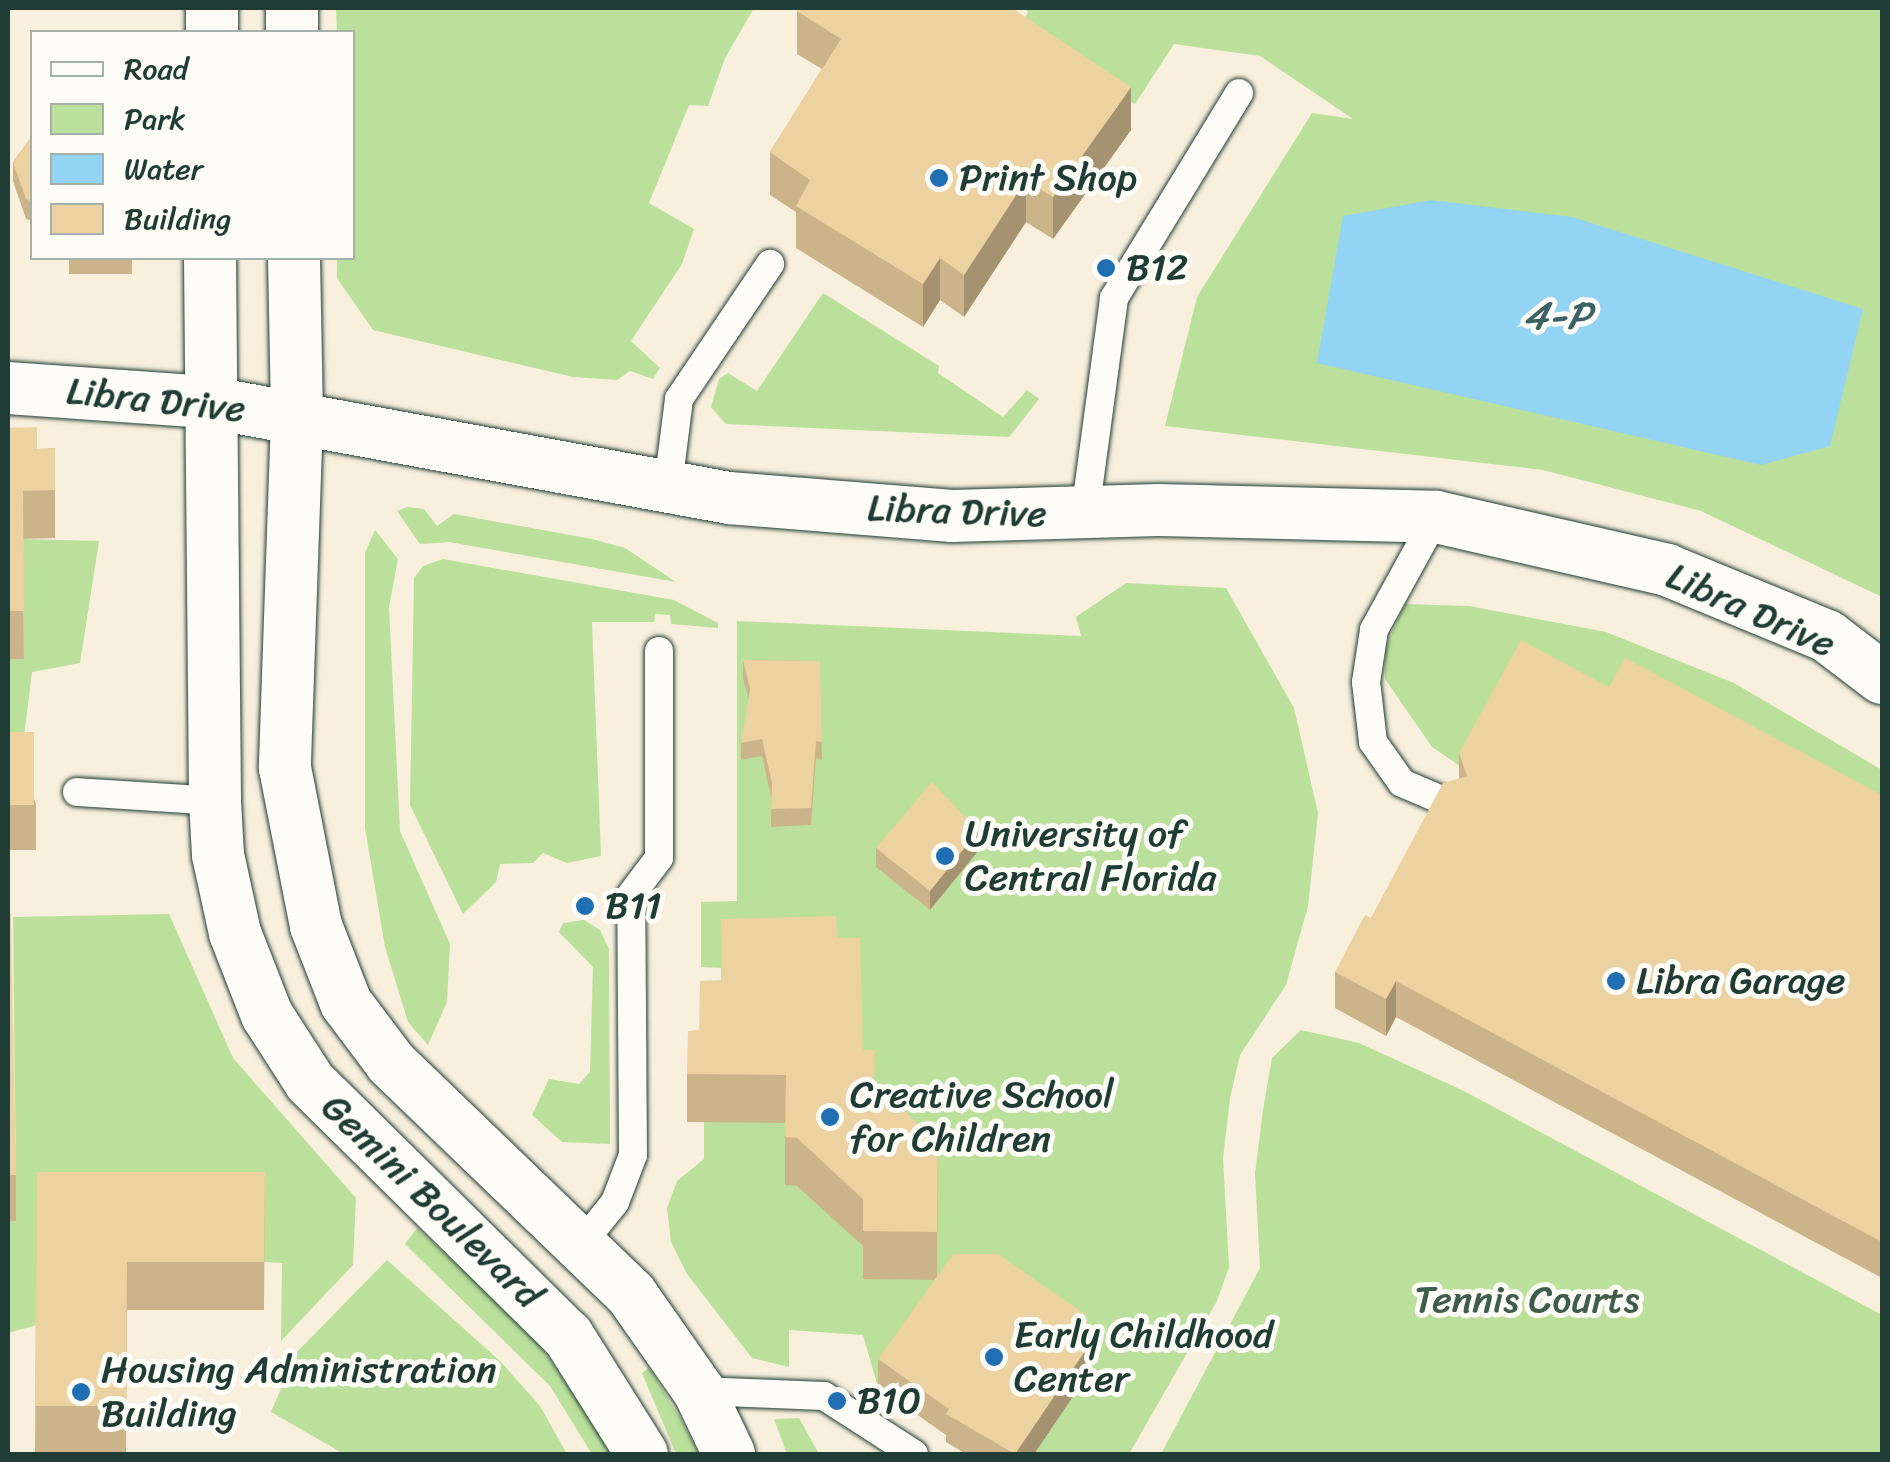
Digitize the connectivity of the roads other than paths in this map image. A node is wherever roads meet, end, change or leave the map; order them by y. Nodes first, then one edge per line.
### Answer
1 (1238, 93) dead end
2 (210, 260) edge
3 (294, 260) edge
4 (770, 264) dead end
5 (8, 388) edge
6 (207, 402) junction
7 (297, 418) junction
8 (668, 486) junction
9 (1086, 514) junction
10 (1436, 517) junction
11 (659, 652) dead end
12 (1882, 678) edge
13 (77, 792) dead end
14 (215, 801) junction
15 (1451, 804) edge
16 (583, 1242) junction
17 (527, 1291) junction
18 (699, 1392) junction
19 (642, 1454) edge
20 (729, 1454) edge
21 (914, 1454) edge

1 - 9 lane
2 - 6 street, Gemini Boulevard
3 - 7 street
4 - 8 lane
5 - 6 street, Libra Drive
6 - 7 street, Libra Drive
6 - 14 street, Gemini Boulevard
7 - 8 street, Libra Drive
7 - 16 street
8 - 9 street, Libra Drive
9 - 10 street, Libra Drive
10 - 12 street, Libra Drive
10 - 15 lane
11 - 16 lane
13 - 14 lane
14 - 17 street, Gemini Boulevard
16 - 17 street
16 - 18 street
17 - 19 street, Gemini Boulevard
18 - 20 street
18 - 21 lane

